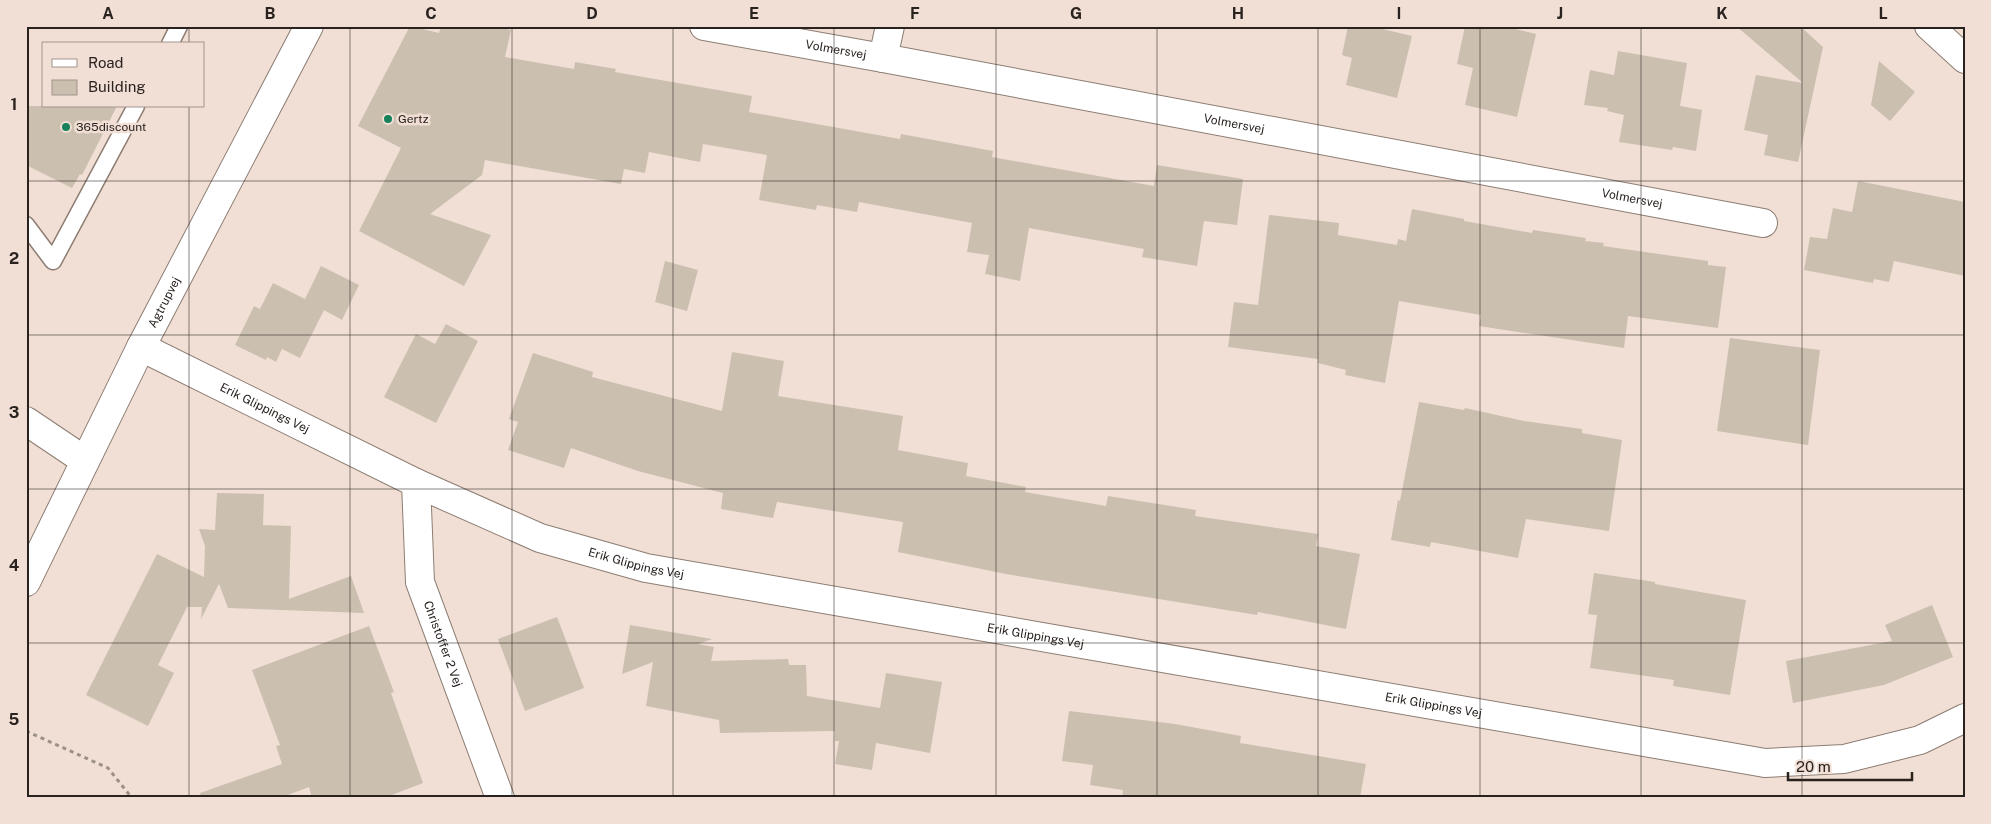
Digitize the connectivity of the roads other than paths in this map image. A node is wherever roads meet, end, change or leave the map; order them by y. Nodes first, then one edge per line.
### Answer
1 (179, 26) edge
2 (309, 26) edge
3 (704, 26) edge
4 (890, 26) edge
5 (1929, 26) edge
6 (171, 42) edge
7 (883, 58) junction
8 (1965, 59) edge
9 (135, 108) edge
10 (1763, 223) dead end
11 (26, 225) edge
12 (141, 347) junction
13 (26, 420) edge
14 (84, 460) junction
15 (416, 483) junction
16 (26, 582) edge
17 (1965, 718) edge
18 (500, 798) edge

1 - 6 lane
2 - 12 street, Agtrupvej
3 - 7 street, Volmersvej
4 - 7 street
5 - 8 street
7 - 10 street, Volmersvej
9 - 11 lane
12 - 14 street, Agtrupvej
12 - 15 street, Erik Glippings Vej
13 - 14 street
14 - 16 street, Agtrupvej
15 - 17 street, Erik Glippings Vej
15 - 18 street, Christoffer 2 Vej

